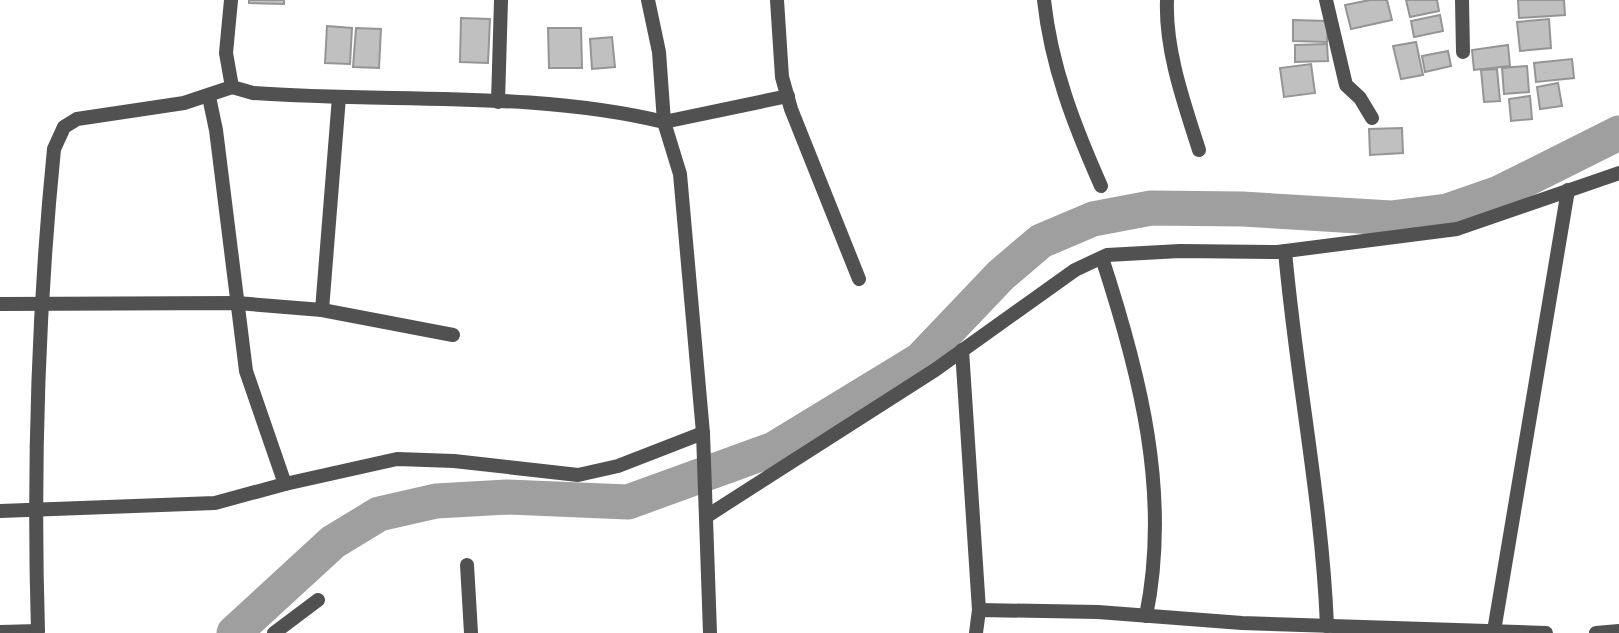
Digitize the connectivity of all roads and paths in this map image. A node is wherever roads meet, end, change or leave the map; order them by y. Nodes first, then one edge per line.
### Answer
1 (231, 0) edge
2 (502, 0) edge
3 (648, 0) edge
4 (777, 0) edge
5 (1044, 0) edge
6 (1167, 0) edge
7 (1326, 0) edge
8 (1462, 0) edge
9 (1463, 52) dead end
10 (232, 87) junction
11 (788, 96) junction
12 (209, 97) junction
13 (339, 97) junction
14 (498, 102) junction
15 (1372, 118) dead end
16 (664, 121) junction
17 (1199, 150) dead end
18 (1619, 173) edge
19 (1101, 186) dead end
20 (1568, 190) junction
21 (1284, 251) junction
22 (1102, 258) junction
23 (859, 279) dead end
24 (40, 303) junction
25 (237, 303) junction
26 (0, 304) edge
27 (322, 310) junction
28 (453, 335) dead end
29 (962, 351) junction
30 (703, 433) junction
31 (285, 484) junction
32 (706, 508) junction
33 (35, 509) junction
34 (0, 511) edge
35 (467, 565) dead end
36 (318, 600) dead end
37 (979, 610) junction
38 (1146, 616) junction
39 (1327, 626) junction
40 (1494, 631) junction
41 (1619, 631) edge
42 (0, 632) edge
43 (1517, 632) edge
44 (274, 633) edge
45 (471, 633) edge
46 (709, 633) edge
47 (976, 633) edge
48 (1546, 633) edge
49 (1596, 633) edge

1 - 10 street
2 - 14 street
3 - 16 street
4 - 11 street
5 - 19 street
6 - 17 street
7 - 15 street
8 - 9 street
10 - 12 street
10 - 13 street
11 - 16 street
11 - 23 street
12 - 24 street
12 - 25 street
13 - 14 street
13 - 27 street
14 - 16 street
16 - 30 street
18 - 20 street
20 - 21 street
20 - 40 street
21 - 22 street
21 - 39 street
22 - 29 street
22 - 38 street
24 - 25 street
24 - 26 street
24 - 33 street
25 - 27 street
25 - 31 street
27 - 28 street
29 - 32 street
29 - 37 street
30 - 31 street
30 - 32 street
31 - 33 street
32 - 46 street
33 - 34 street
33 - 42 street
35 - 45 street
36 - 44 street
37 - 38 street
37 - 47 street
38 - 39 street
39 - 40 street
40 - 43 street
41 - 49 street
43 - 48 street

